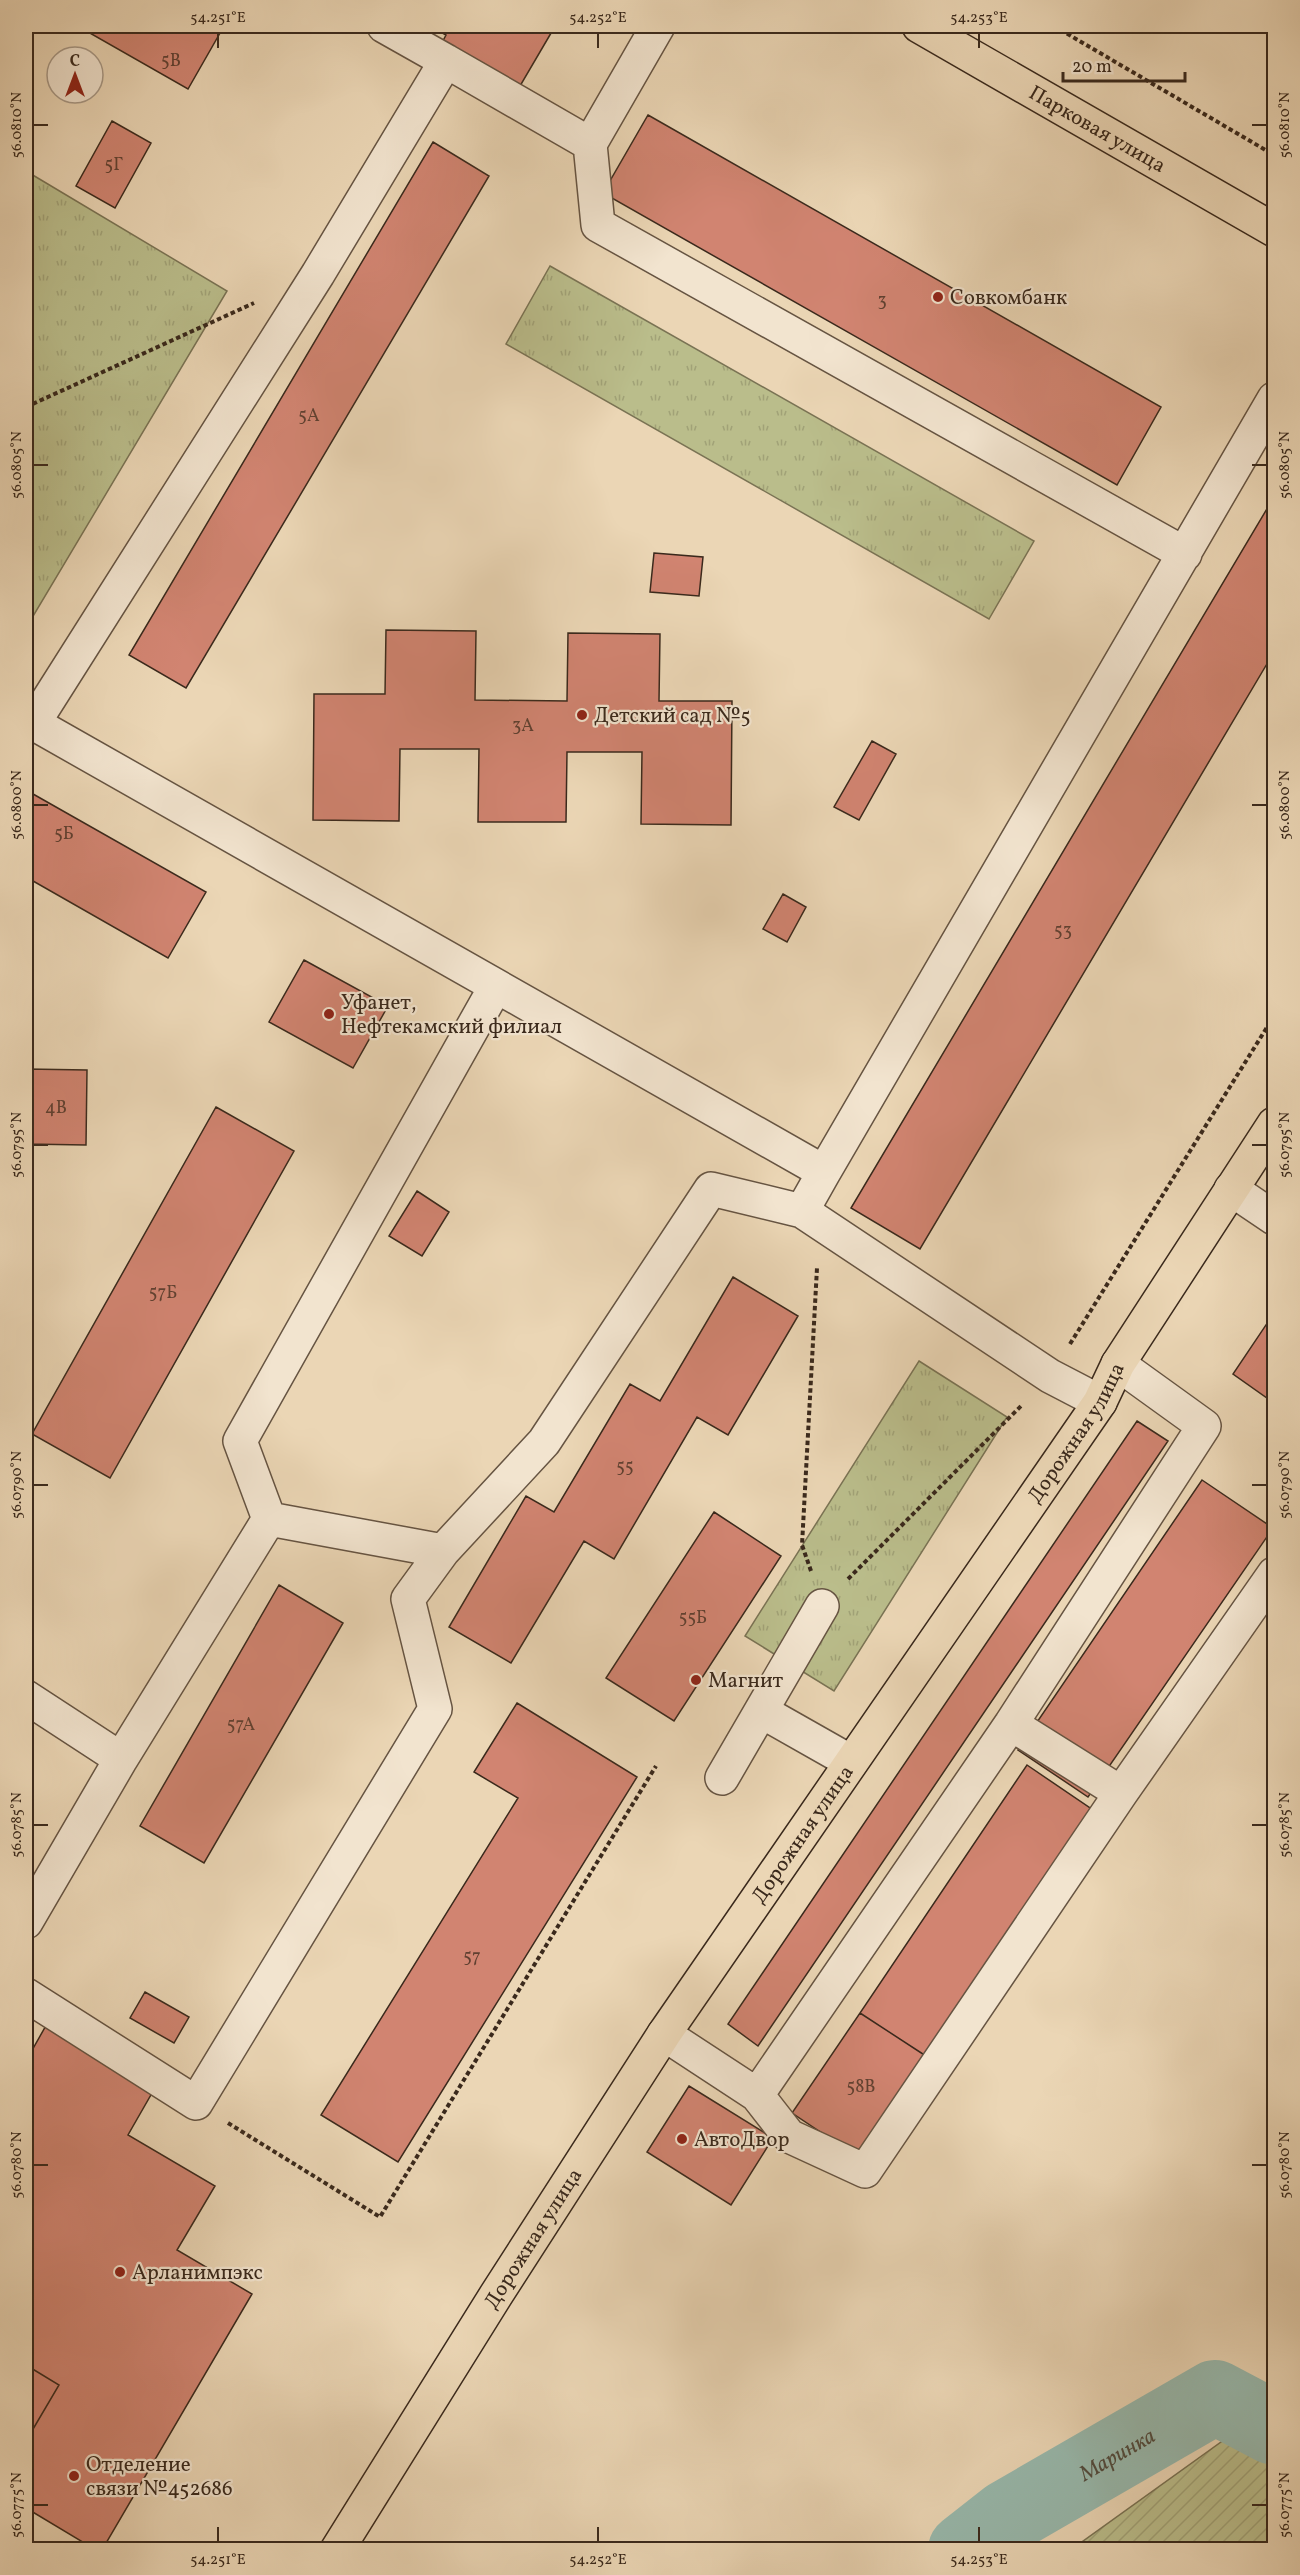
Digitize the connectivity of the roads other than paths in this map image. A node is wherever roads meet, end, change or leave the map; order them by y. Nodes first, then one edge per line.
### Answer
1 (384, 26) edge
2 (658, 26) edge
3 (920, 26) edge
4 (446, 61) junction
5 (590, 144) junction
6 (1275, 230) edge
7 (1275, 399) edge
8 (1185, 554) junction
9 (29, 721) edge
10 (496, 986) junction
11 (1275, 1124) edge
12 (824, 1172) junction
13 (1232, 1190) junction
14 (1271, 1208) edge
15 (802, 1211) junction
16 (1118, 1364) junction
17 (1100, 1402) junction
18 (269, 1519) junction
19 (443, 1551) junction
20 (1275, 1574) edge
21 (822, 1606) road end
22 (26, 1696) edge
23 (761, 1711) junction
24 (1011, 1724) junction
25 (121, 1759) junction
26 (851, 1762) junction
27 (722, 1778) dead end
28 (1121, 1793) junction
29 (26, 1922) edge
30 (26, 1995) edge
31 (664, 2034) junction
32 (757, 2095) junction
33 (338, 2549) edge

1 - 4 lane
2 - 5 lane
3 - 6 main road, Парковая улица
4 - 5 lane
4 - 9 lane
5 - 8 lane
7 - 8 lane
8 - 12 lane
9 - 10 lane
10 - 12 lane
10 - 18 lane
11 - 13 main road, Дорожная улица
12 - 15 lane
13 - 14 lane
13 - 16 main road, Дорожная улица
15 - 17 lane
15 - 19 lane
16 - 17 main road, Дорожная улица
16 - 24 lane
17 - 26 main road, Дорожная улица
18 - 19 lane
18 - 25 lane
19 - 30 lane
20 - 28 lane
21 - 23 lane
22 - 25 lane
23 - 26 lane
23 - 27 lane
24 - 28 lane
24 - 32 lane
25 - 29 lane
26 - 31 main road, Дорожная улица
28 - 32 lane
31 - 32 lane
31 - 33 main road, Дорожная улица

